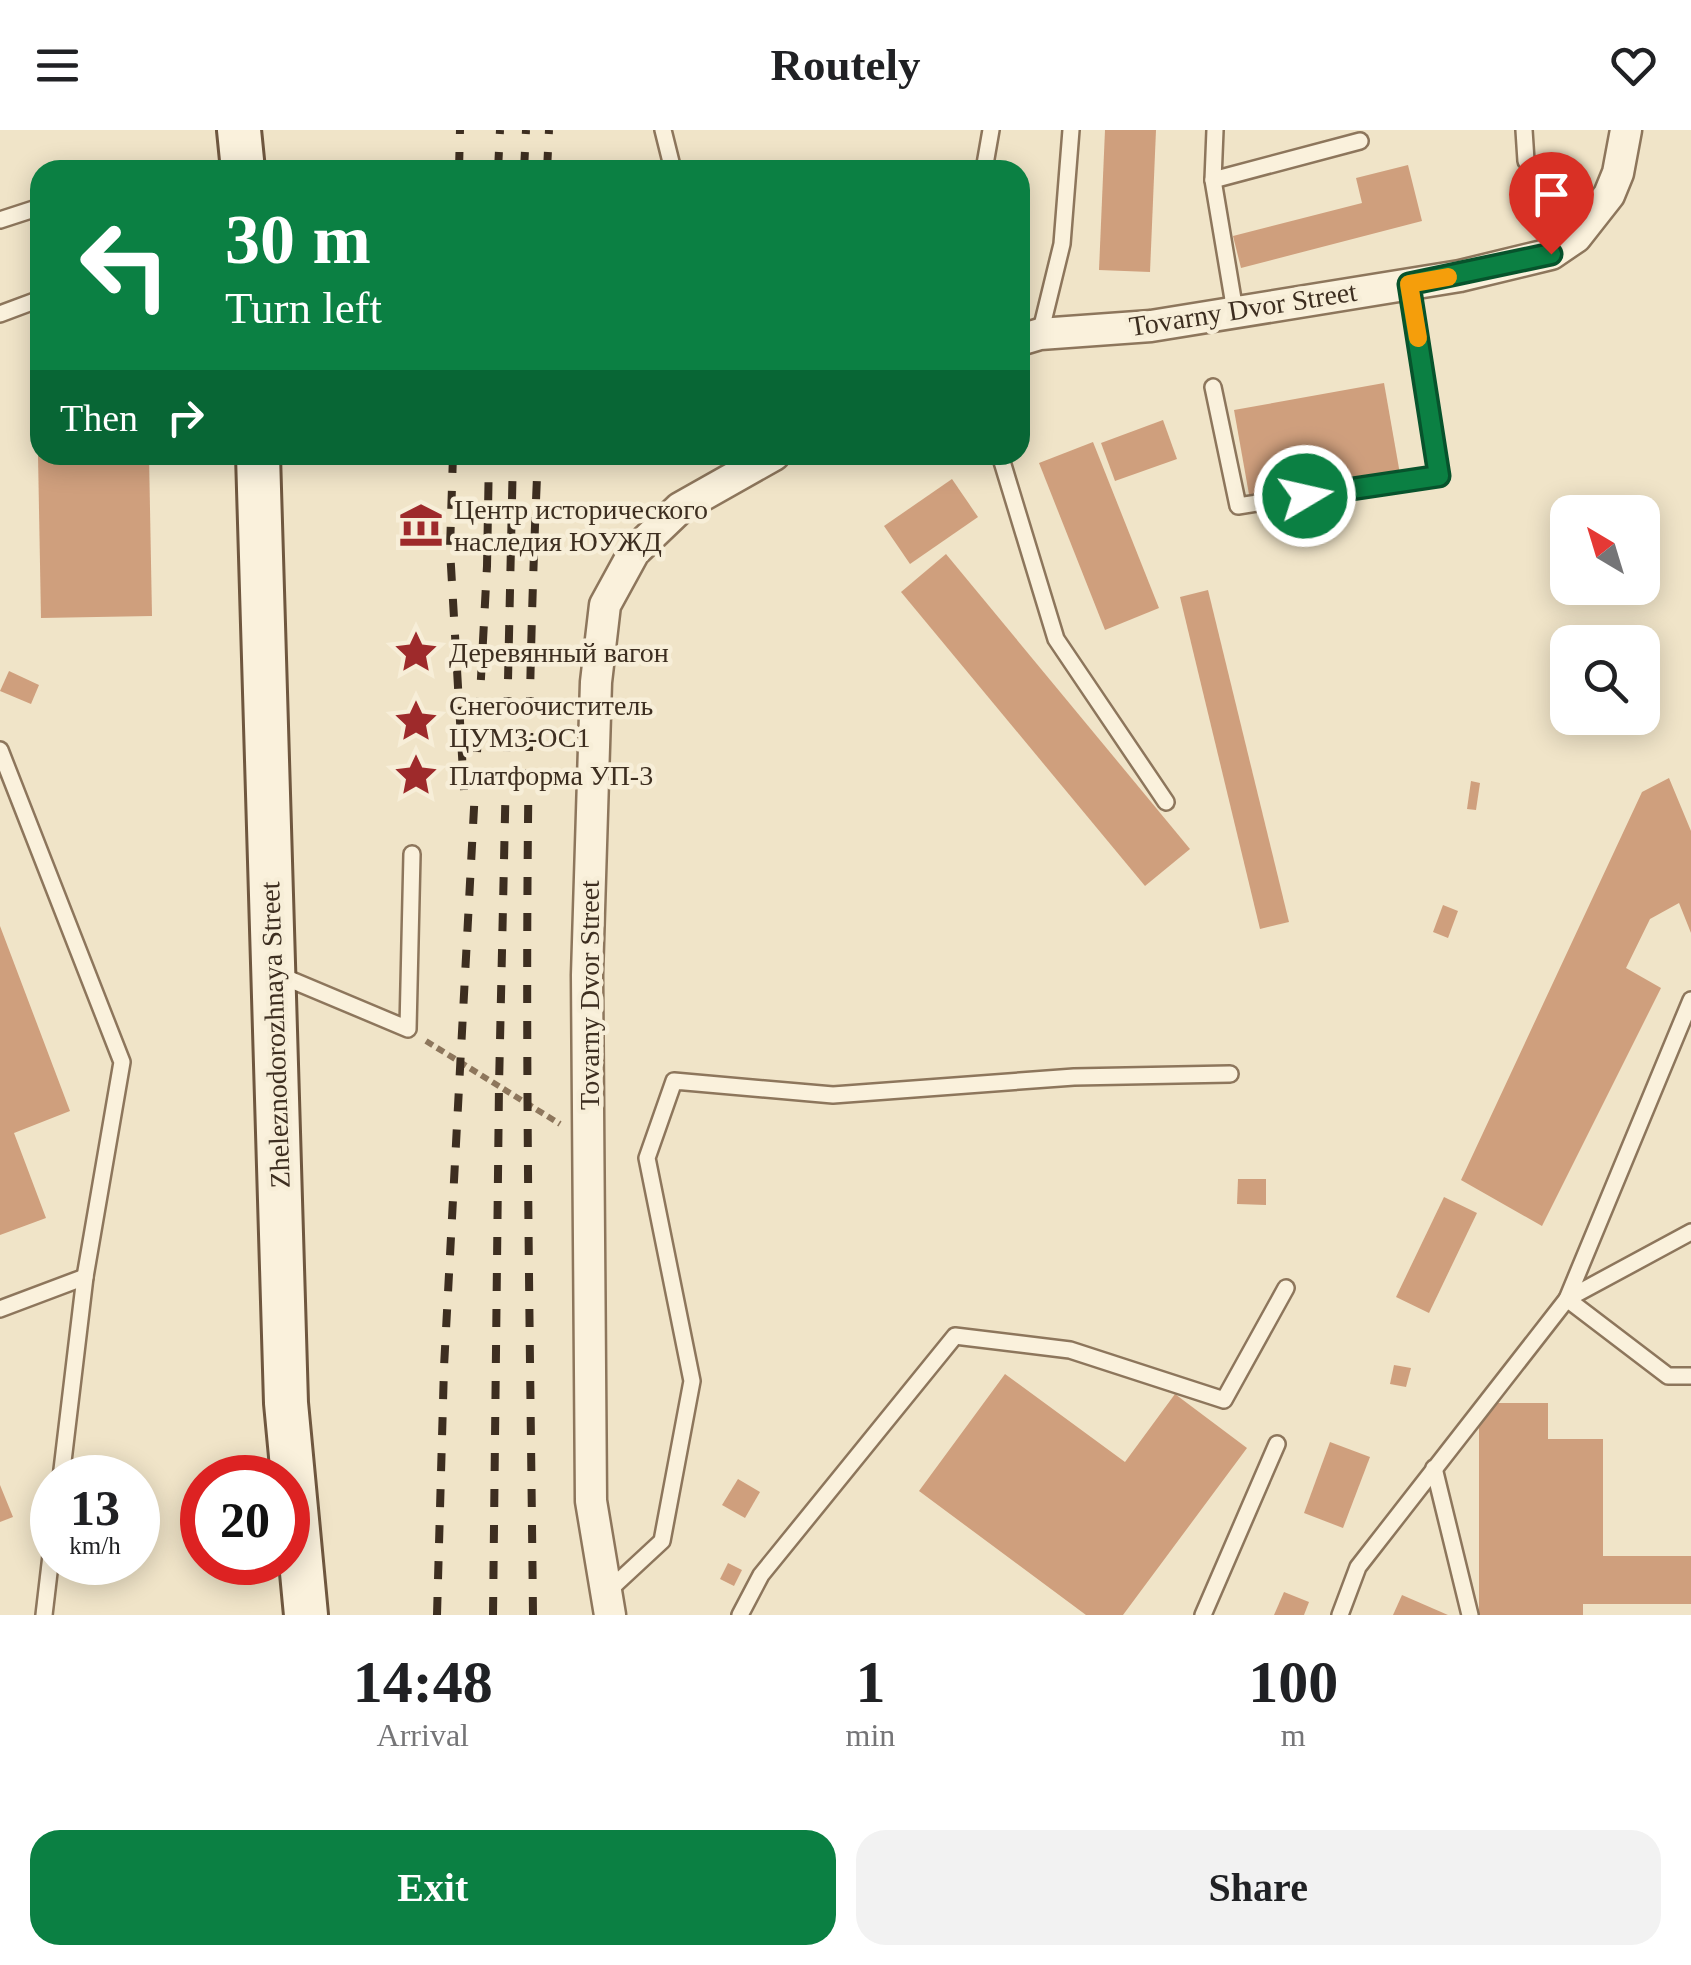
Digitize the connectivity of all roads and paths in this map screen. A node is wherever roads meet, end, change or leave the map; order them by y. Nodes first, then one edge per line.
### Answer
1 (239, 130) edge
2 (662, 130) edge
3 (991, 130) edge
4 (1071, 130) edge
5 (1214, 130) edge
6 (1524, 130) edge
7 (1626, 130) edge
8 (1360, 141) dead end
9 (242, 160) edge
10 (670, 160) edge
11 (986, 160) edge
12 (1526, 161) dead end
13 (1213, 180) junction
14 (30, 210) edge
15 (0, 220) edge
16 (1409, 284) junction
17 (30, 304) edge
18 (1235, 311) junction
19 (0, 314) edge
20 (1030, 337) edge
21 (1213, 387) dead end
22 (258, 465) edge
23 (756, 465) edge
24 (1003, 465) edge
25 (0, 750) edge
26 (1166, 802) dead end
27 (412, 854) dead end
28 (273, 972) junction
29 (1691, 1000) edge
30 (408, 1030) junction
31 (1230, 1074) dead end
32 (588, 1142) junction
33 (1691, 1232) edge
34 (85, 1277) junction
35 (1286, 1288) dead end
36 (1567, 1300) junction
37 (0, 1309) edge
38 (1691, 1376) edge
39 (1278, 1444) dead end
40 (64, 1455) edge
41 (1434, 1468) junction
42 (48, 1585) edge
43 (608, 1604) edge
44 (44, 1615) edge
45 (306, 1615) edge
46 (740, 1615) edge
47 (1203, 1615) edge
48 (1340, 1615) edge
49 (1470, 1615) edge

1 - 9 main road
2 - 10 lane
3 - 11 lane
4 - 20 lane
5 - 13 lane
6 - 12 lane
7 - 16 street, Tovarny Dvor Street
8 - 13 lane
13 - 18 lane
14 - 15 lane
16 - 18 street, Tovarny Dvor Street
16 - 21 lane
17 - 19 lane
18 - 20 street, Tovarny Dvor Street
22 - 28 main road, Zheleznodorozhnaya Street
23 - 32 street, Tovarny Dvor Street
24 - 26 lane
25 - 34 lane
27 - 30 lane
28 - 30 lane
28 - 45 main road, Zheleznodorozhnaya Street
29 - 36 lane
30 - 32 path
31 - 43 lane
32 - 43 street, Tovarny Dvor Street
33 - 36 lane
34 - 37 lane
34 - 40 lane
35 - 46 lane
36 - 38 lane
36 - 41 lane
39 - 47 lane
41 - 48 lane
41 - 49 lane
42 - 44 lane

